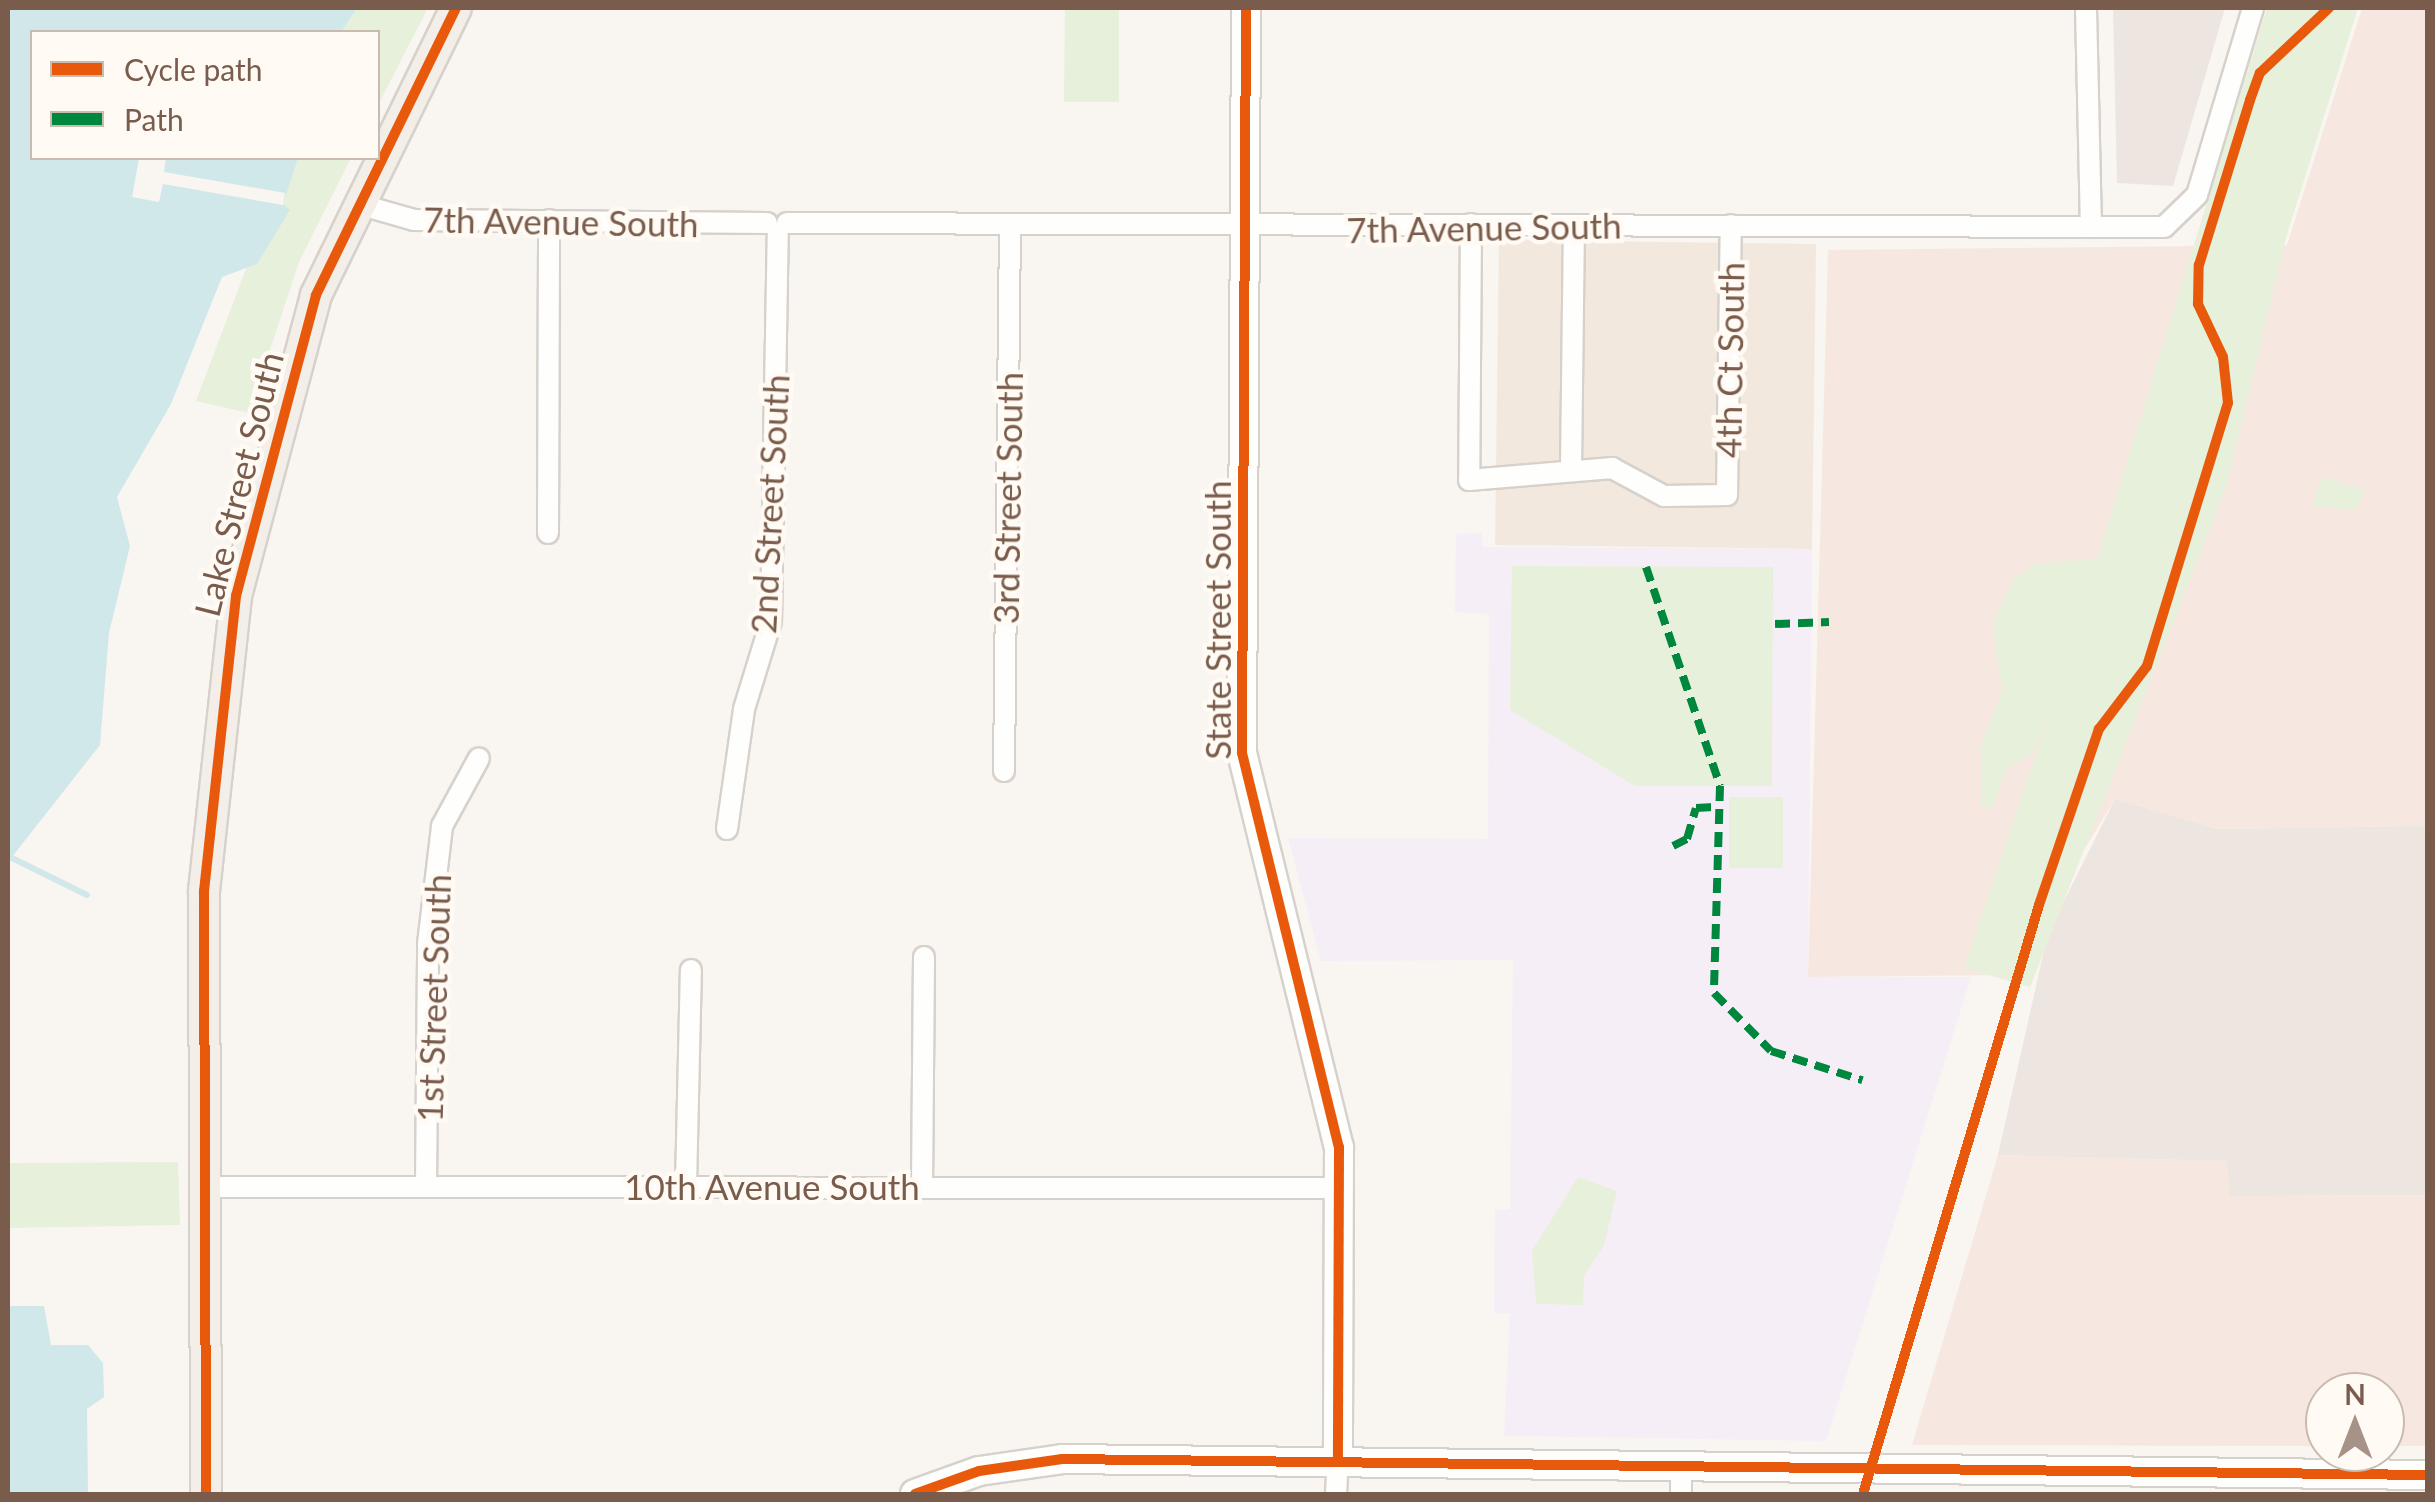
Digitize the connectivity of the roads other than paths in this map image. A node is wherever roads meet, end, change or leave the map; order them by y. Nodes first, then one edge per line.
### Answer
1 (456, 8) edge
2 (1246, 8) edge
3 (2086, 8) edge
4 (2253, 8) edge
5 (358, 204) junction
6 (549, 220) junction
7 (1472, 224) junction
8 (1574, 225) junction
9 (1731, 225) junction
10 (1010, 226) junction
11 (777, 227) junction
12 (2091, 228) junction
13 (1246, 229) junction
14 (1571, 468) junction
15 (548, 533) dead end
16 (479, 758) dead end
17 (1004, 771) dead end
18 (727, 829) dead end
19 (924, 957) dead end
20 (692, 970) dead end
21 (206, 1186) junction
22 (426, 1186) junction
23 (686, 1186) junction
24 (922, 1186) junction
25 (1339, 1188) junction
26 (1338, 1460) junction
27 (2428, 1475) edge
28 (1681, 1484) edge
29 (2123, 1484) edge
30 (206, 1494) edge
31 (915, 1494) edge
32 (1336, 1494) edge

1 - 5 main road, Lake Street South
2 - 13 street, State Street South
3 - 12 street
4 - 12 street, 7th Avenue South
5 - 6 street, 7th Avenue South
5 - 21 main road, Lake Street South
6 - 11 street, 7th Avenue South
6 - 15 street
7 - 8 street, 7th Avenue South
7 - 13 street, 7th Avenue South
7 - 14 street
8 - 9 street, 7th Avenue South
8 - 14 street
9 - 12 street, 7th Avenue South
9 - 14 street, 4th Ct South
10 - 11 street, 7th Avenue South
10 - 13 street, 7th Avenue South
10 - 17 street, 3rd Street South
11 - 18 street, 2nd Street South
13 - 25 street, State Street South
16 - 22 street, 1st Street South
19 - 24 street
20 - 23 street
21 - 22 street, 10th Avenue South
21 - 30 main road, Lake Street South
22 - 23 street, 10th Avenue South
23 - 24 street, 10th Avenue South
24 - 25 street, 10th Avenue South
25 - 26 street, State Street South
26 - 28 street
26 - 31 street
26 - 32 street
27 - 29 street
28 - 29 street

